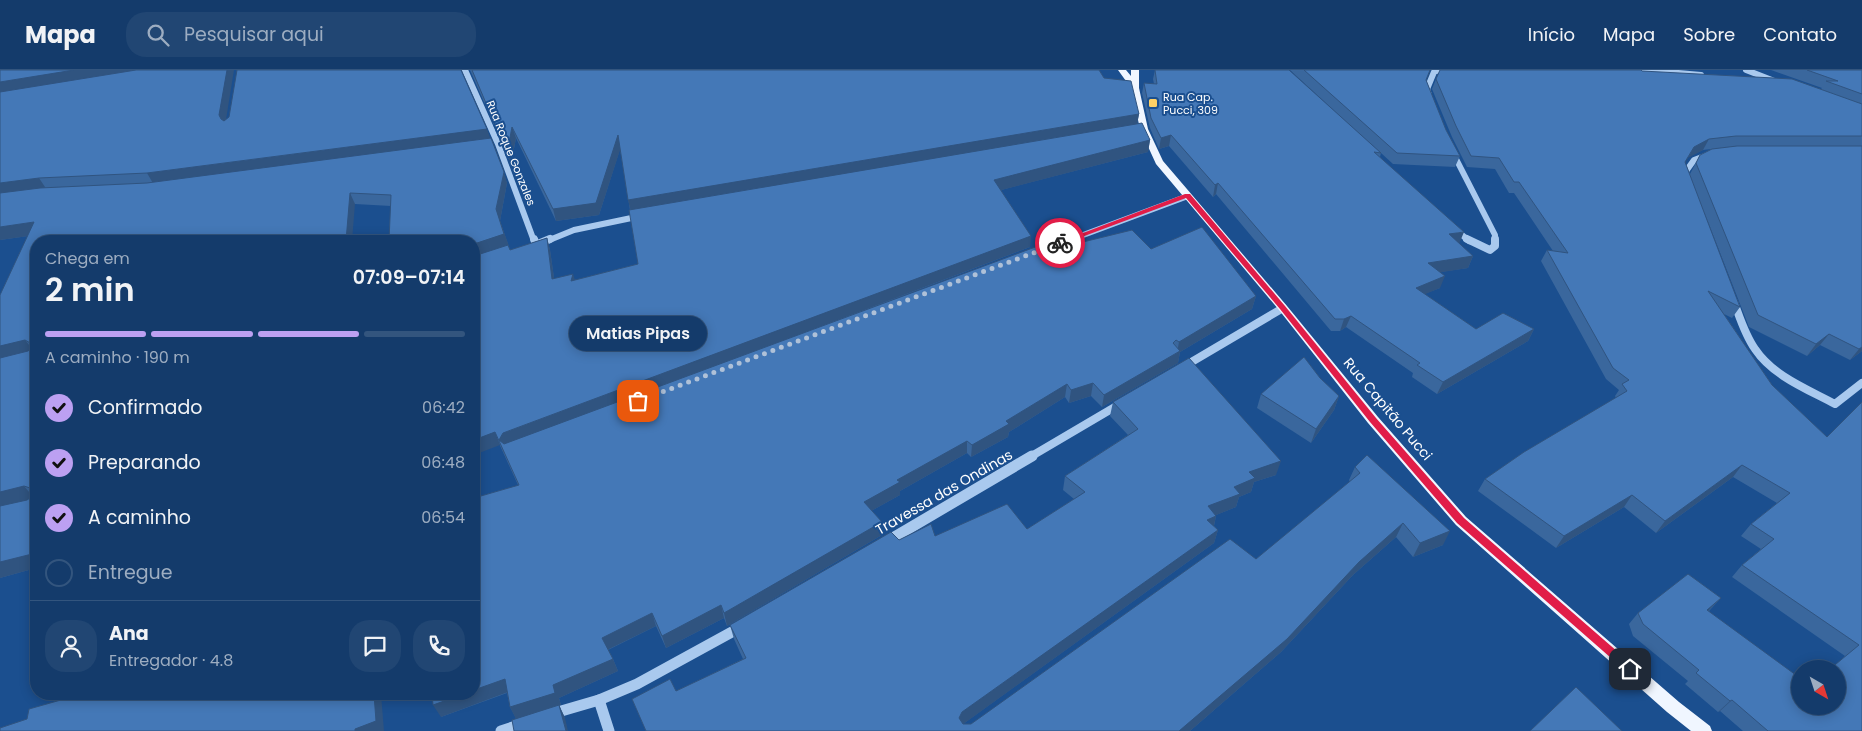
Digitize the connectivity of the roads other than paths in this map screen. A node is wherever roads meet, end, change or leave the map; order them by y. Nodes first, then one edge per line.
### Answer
1 (466, 70) edge
2 (1122, 70) edge
3 (1135, 70) edge
4 (1439, 70) edge
5 (1644, 70) edge
6 (1746, 70) edge
7 (1710, 76) edge
8 (1748, 79) edge
9 (1776, 82) junction
10 (1785, 84) edge
11 (1135, 88) junction
12 (1433, 106) edge
13 (498, 144) junction
14 (488, 145) edge
15 (1451, 148) edge
16 (1722, 153) edge
17 (1688, 183) edge
18 (1188, 196) junction
19 (644, 215) edge
20 (1449, 224) edge
21 (536, 245) junction
22 (528, 248) edge
23 (1020, 257) edge
24 (1731, 295) edge
25 (1283, 308) junction
26 (1172, 374) edge
27 (1862, 383) edge
28 (1130, 399) edge
29 (872, 550) edge
30 (752, 620) edge
31 (599, 700) junction
32 (1673, 707) junction
33 (501, 731) edge
34 (609, 731) edge
35 (1695, 731) edge
36 (1704, 731) edge

1 - 13 street, Rua Roque Gonzales
2 - 11 main road, Rua Capitão Pucci
3 - 11 main road, Rua Capitão Pucci
4 - 12 street
5 - 7 street
6 - 9 street
8 - 9 street
9 - 10 street
11 - 18 main road, Rua Capitão Pucci
13 - 14 street
13 - 21 street, Rua Roque Gonzales
15 - 20 street
16 - 17 street
18 - 23 street
18 - 25 main road, Rua Capitão Pucci
19 - 21 street
21 - 22 street
24 - 27 street
25 - 26 street
25 - 32 main road, Rua Capitão Pucci
28 - 29 street, Travessa das Ondinas
30 - 31 street
31 - 33 street
31 - 34 street
32 - 35 main road, Rua Capitão Pucci
32 - 36 main road, Rua Capitão Pucci

